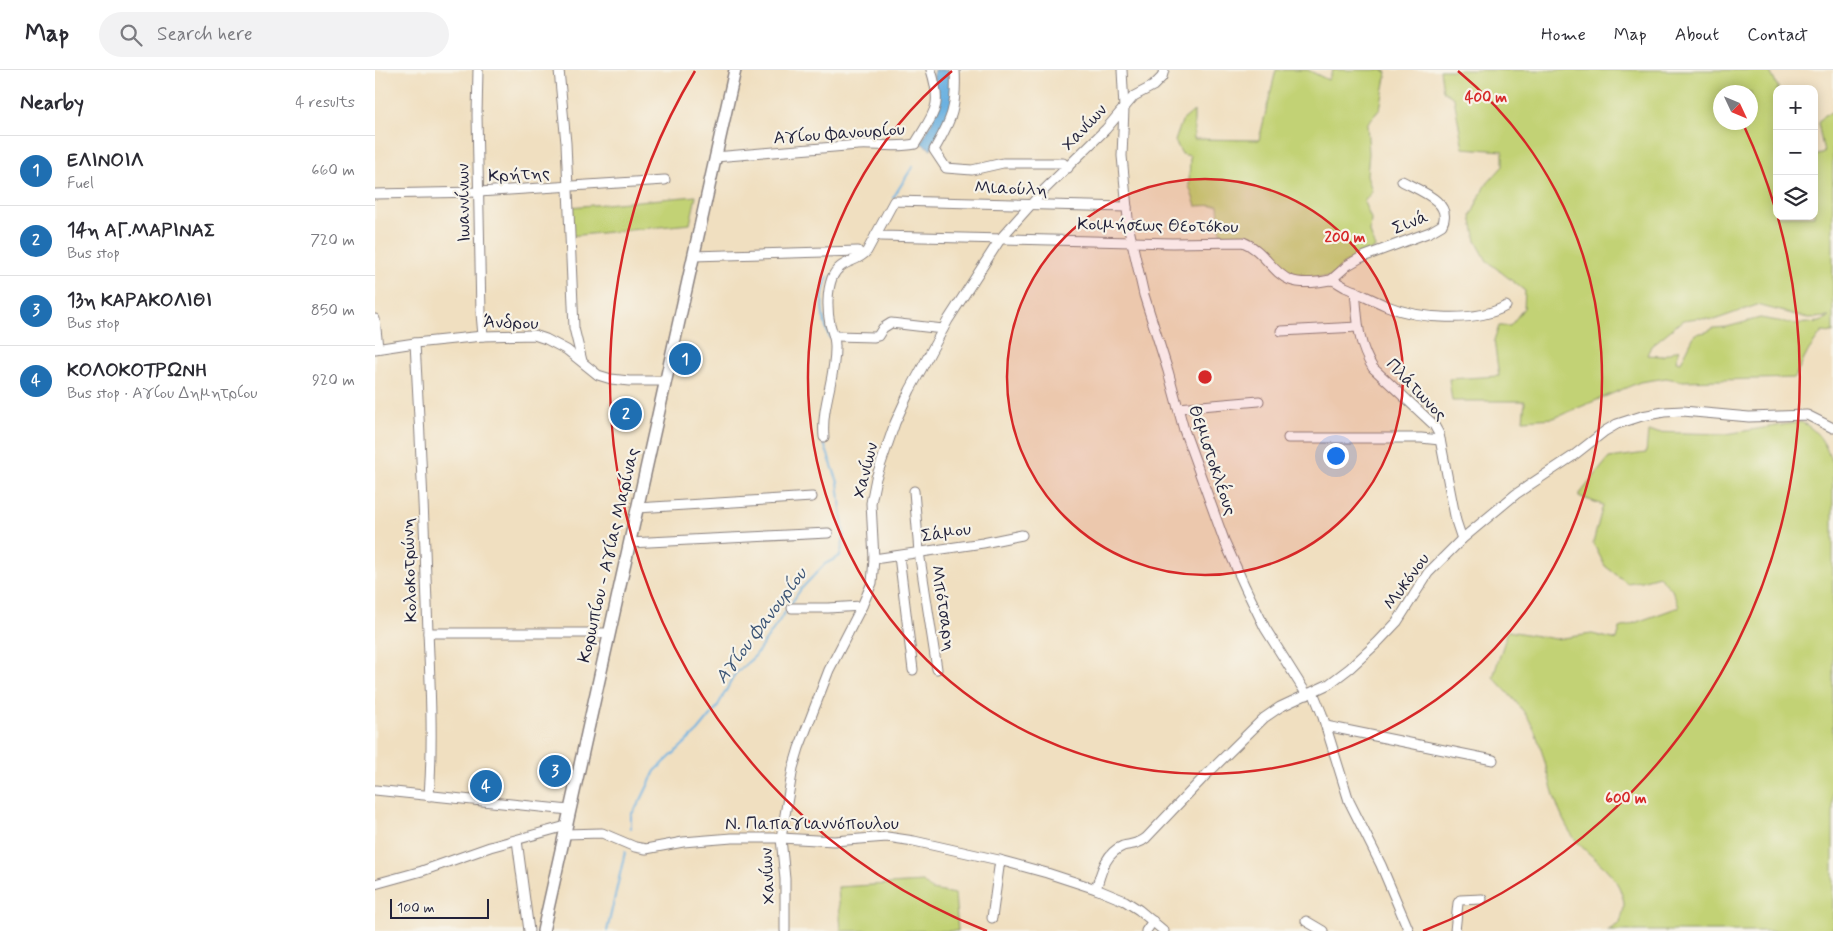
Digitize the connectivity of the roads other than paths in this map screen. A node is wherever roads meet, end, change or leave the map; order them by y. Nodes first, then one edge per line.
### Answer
1 (478, 70) edge
2 (559, 70) edge
3 (735, 70) edge
4 (931, 70) edge
5 (955, 70) edge
6 (1122, 70) edge
7 (1164, 70) edge
8 (1123, 108) junction
9 (715, 157) junction
10 (1068, 168) junction
11 (665, 180) dead end
12 (1402, 181) dead end
13 (568, 187) junction
14 (479, 192) junction
15 (375, 194) edge
16 (1031, 205) junction
17 (1127, 207) junction
18 (876, 234) junction
19 (1001, 238) junction
20 (1132, 242) junction
21 (857, 250) dead end
22 (693, 256) junction
23 (1331, 280) junction
24 (1355, 291) junction
25 (1506, 306) dead end
26 (375, 319) edge
27 (1358, 327) junction
28 (943, 329) junction
29 (1281, 331) dead end
30 (483, 336) junction
31 (835, 336) junction
32 (415, 343) junction
33 (376, 348) edge
34 (582, 361) junction
35 (665, 381) junction
36 (1259, 400) dead end
37 (1178, 408) junction
38 (1434, 425) junction
39 (1833, 428) edge
40 (824, 437) dead end
41 (1288, 438) dead end
42 (1421, 438) junction
43 (1440, 440) junction
44 (914, 491) dead end
45 (812, 497) dead end
46 (637, 508) junction
47 (828, 533) dead end
48 (1023, 535) dead end
49 (1463, 539) junction
50 (629, 544) junction
51 (919, 552) junction
52 (899, 556) junction
53 (874, 559) junction
54 (862, 606) junction
55 (792, 608) dead end
56 (428, 632) junction
57 (609, 633) junction
58 (937, 669) dead end
59 (913, 670) dead end
60 (1310, 693) junction
61 (1325, 726) junction
62 (1493, 760) dead end
63 (375, 790) edge
64 (429, 796) junction
65 (569, 810) junction
66 (566, 830) junction
67 (781, 838) junction
68 (517, 840) junction
69 (1000, 860) junction
70 (375, 884) edge
71 (1096, 889) junction
72 (1482, 899) dead end
73 (991, 918) dead end
74 (1153, 921) junction
75 (1306, 921) dead end
76 (529, 931) edge
77 (543, 931) edge
78 (785, 931) edge
79 (1146, 931) edge
80 (1164, 931) edge
81 (1323, 931) edge
82 (1409, 931) edge
83 (1455, 931) edge

1 - 14 street, Ιωαννίνων
2 - 13 street
3 - 9 main road, Κορωπίου - Αγίας Μαρίνας
4 - 9 street, Αγίου Φανουρίου
5 - 10 street
6 - 8 street, Θεμιστοκλέους
7 - 8 street, Χανίων
8 - 10 street, Χανίων
8 - 17 street, Θεμιστοκλέους
9 - 22 main road, Κορωπίου - Αγίας Μαρίνας
10 - 16 street, Χανίων
11 - 13 street, Κρήτης
12 - 23 street, Σινά
13 - 14 street, Κρήτης
13 - 34 street
14 - 15 street, Κρήτης
14 - 30 street, Ιωαννίνων
16 - 17 street, Μιαούλη
16 - 18 street, Μιαούλη
16 - 19 street, Χανίων
17 - 20 street, Θεμιστοκλέους
18 - 19 street, Κοιμήσεως Θεοτόκου
18 - 31 street
19 - 20 street, Κοιμήσεως Θεοτόκου
19 - 28 street, Χανίων
20 - 23 street, Κοιμήσεως Θεοτόκου
20 - 37 street, Θεμιστοκλέους
21 - 22 street
22 - 35 main road, Κορωπίου - Αγίας Μαρίνας
23 - 24 street, Κοιμήσεως Θεοτόκου
24 - 25 street, Κοιμήσεως Θεοτόκου
24 - 27 street, Πλάτωνος
26 - 33 street
27 - 29 street
27 - 38 street, Πλάτωνος
28 - 31 street
28 - 53 street, Χανίων
30 - 32 street, Άνδρου
30 - 34 street, Άνδρου
31 - 40 street
32 - 33 street, Άνδρου
32 - 56 street, Κολοκοτρώνη
34 - 35 street, Άνδρου
35 - 46 main road, Κορωπίου - Αγίας Μαρίνας
36 - 37 street
37 - 60 street, Θεμιστοκλέους
38 - 42 street
38 - 43 street, Πλάτωνος
39 - 49 street, Μυκόνου
41 - 42 street
42 - 43 street
43 - 49 street, Πλάτωνος
44 - 51 street, Μπότσαρη
45 - 46 street
46 - 50 main road, Κορωπίου - Αγίας Μαρίνας
47 - 50 street
48 - 51 street, Σάμου
49 - 60 street, Μυκόνου
50 - 57 main road, Κορωπίου - Αγίας Μαρίνας
51 - 52 street, Σάμου
51 - 58 street, Μπότσαρη
52 - 53 street, Σάμου
52 - 59 street
53 - 54 street, Χανίων
54 - 55 street
54 - 67 street, Χανίων
56 - 57 street
56 - 64 street, Κολοκοτρώνη
57 - 65 main road, Κορωπίου - Αγίας Μαρίνας
60 - 61 street, Θεμιστοκλέους
60 - 71 street, Μυκόνου
61 - 62 street
61 - 82 street, Θεμιστοκλέους
63 - 64 street
64 - 65 street
65 - 66 main road, Κορωπίου - Αγίας Μαρίνας
66 - 67 street, Ν. Παπαγιαννόπουλου
66 - 68 street, Ν. Παπαγιαννόπουλου
66 - 77 main road, Κορωπίου - Αγίας Μαρίνας
67 - 69 street, Ν. Παπαγιαννόπουλου
67 - 78 street, Χανίων
68 - 70 street, Ν. Παπαγιαννόπουλου
68 - 76 street
69 - 71 street, Ν. Παπαγιαννόπουλου
69 - 73 street
71 - 74 street, Ν. Παπαγιαννόπουλου
72 - 83 street
74 - 79 street
74 - 80 street, Ν. Παπαγιαννόπουλου
75 - 81 street

